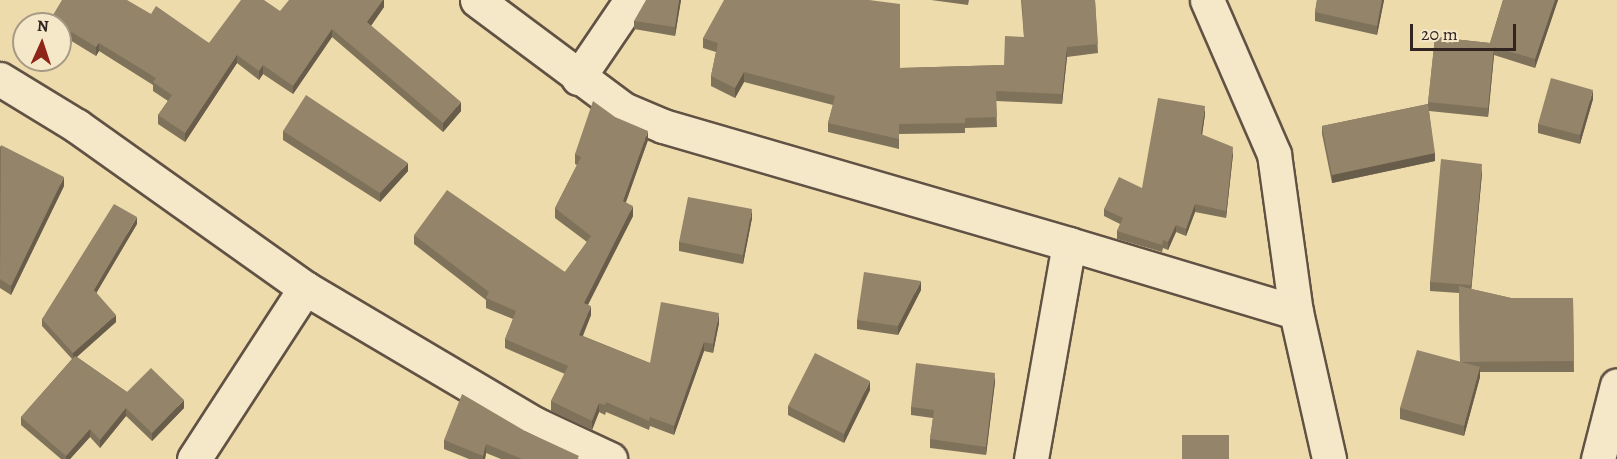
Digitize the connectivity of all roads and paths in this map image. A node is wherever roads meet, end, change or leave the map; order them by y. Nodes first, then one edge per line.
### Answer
1 (477, 0) edge
2 (632, 0) edge
3 (1207, 0) edge
4 (578, 78) junction
5 (0, 79) edge
6 (1069, 244) junction
7 (305, 288) junction
8 (1296, 312) junction
9 (1617, 385) edge
10 (194, 459) edge
11 (609, 459) edge
12 (1031, 459) edge
13 (1329, 459) edge
14 (1598, 459) edge

1 - 4 street
2 - 4 street
3 - 8 street
4 - 6 street
5 - 7 street
6 - 8 street
6 - 12 street
7 - 10 street
7 - 11 street
8 - 13 street
9 - 14 street

